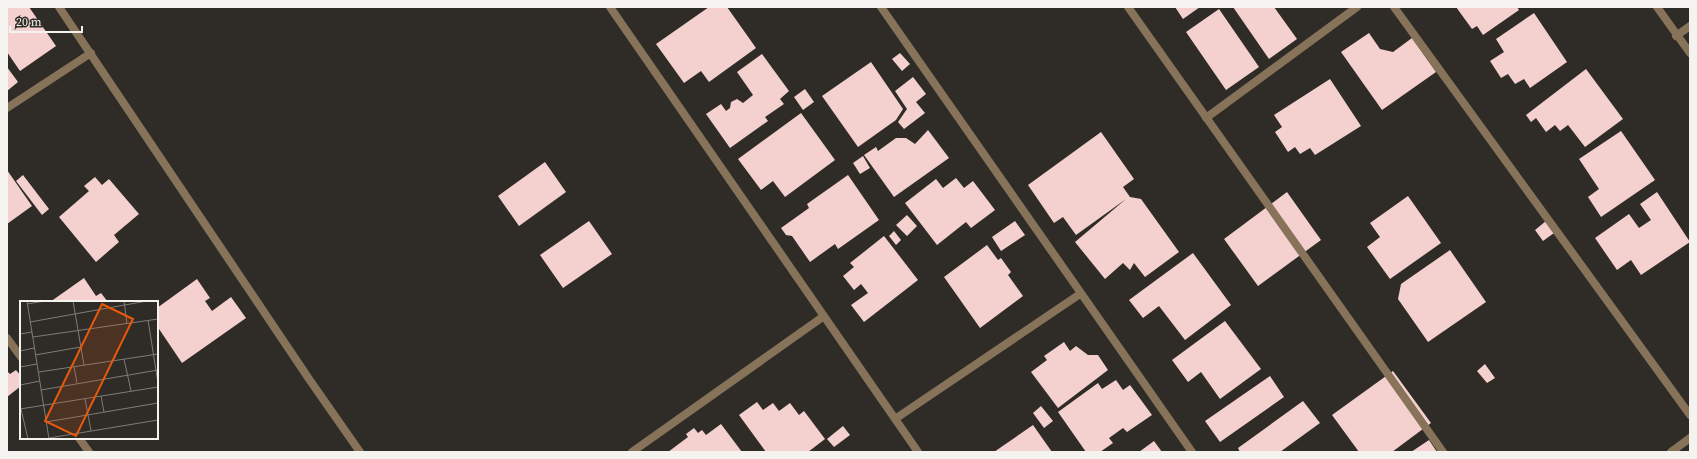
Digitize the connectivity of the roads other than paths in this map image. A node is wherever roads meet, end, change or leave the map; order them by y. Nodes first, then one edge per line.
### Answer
1 (59, 7) edge
2 (610, 7) edge
3 (881, 7) edge
4 (1128, 7) edge
5 (1357, 7) edge
6 (1394, 7) edge
7 (1657, 7) edge
8 (1690, 26) edge
9 (1676, 36) junction
10 (91, 53) junction
11 (1690, 53) edge
12 (7, 108) edge
13 (1206, 118) junction
14 (1080, 294) junction
15 (824, 316) junction
16 (7, 338) edge
17 (20, 356) edge
18 (1690, 415) edge
19 (895, 419) junction
20 (1690, 438) edge
21 (80, 439) edge
22 (90, 452) edge
23 (360, 452) edge
24 (632, 452) edge
25 (918, 452) edge
26 (1192, 452) edge
27 (1442, 452) edge
28 (1671, 452) edge

1 - 10 street
2 - 15 street
3 - 14 street
4 - 13 street
5 - 13 street
6 - 18 street
7 - 9 street
8 - 9 street
9 - 11 street
10 - 12 street
10 - 23 street
13 - 27 street
14 - 19 street
14 - 26 street
15 - 19 street
15 - 24 street
16 - 17 street
19 - 25 street
20 - 28 street
21 - 22 street

